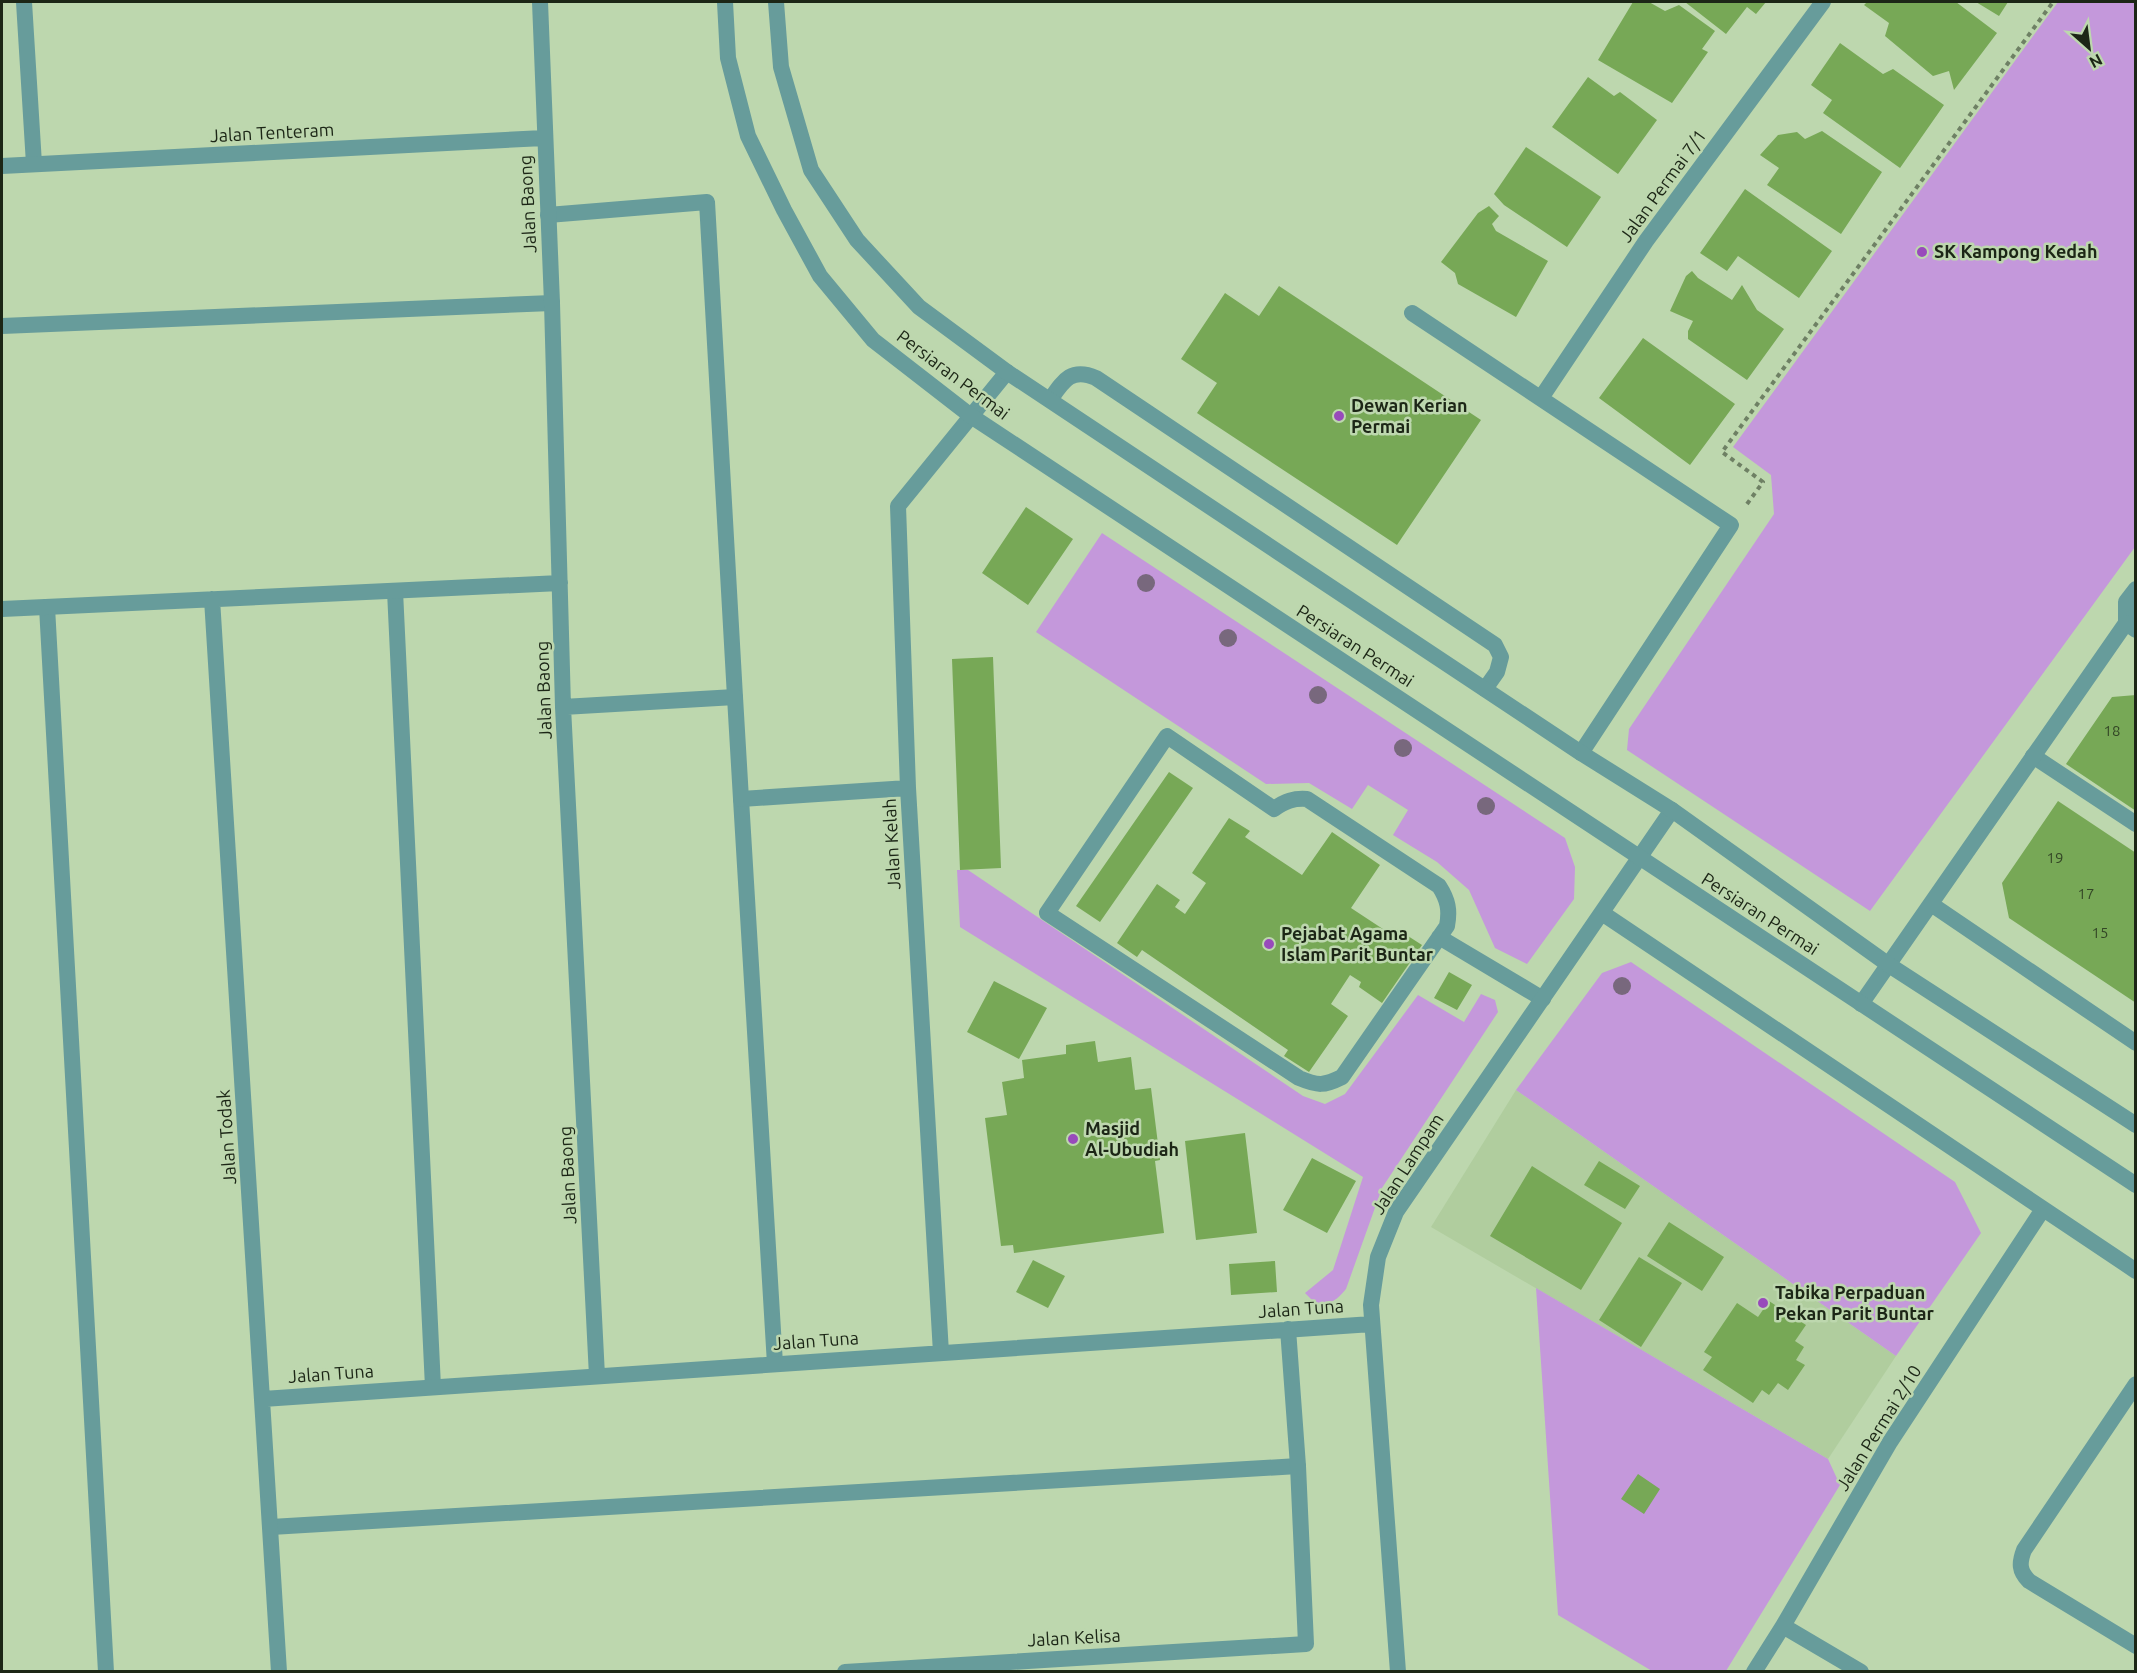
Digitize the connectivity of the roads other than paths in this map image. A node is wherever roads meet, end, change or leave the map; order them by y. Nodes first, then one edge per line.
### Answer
1 (24, 2) edge
2 (540, 2) edge
3 (725, 2) edge
4 (776, 2) edge
5 (1822, 2) edge
6 (544, 138) junction
7 (34, 164) junction
8 (2, 166) edge
9 (548, 215) junction
10 (552, 303) junction
11 (1412, 313) dead end
12 (2, 326) edge
13 (1006, 372) junction
14 (1540, 398) junction
15 (1050, 400) junction
16 (971, 416) junction
17 (560, 583) junction
18 (2136, 589) edge
19 (395, 591) junction
20 (212, 599) junction
21 (47, 607) junction
22 (2, 609) edge
23 (2131, 626) edge
24 (1485, 689) junction
25 (735, 697) junction
26 (563, 707) junction
27 (1581, 753) junction
28 (2033, 756) junction
29 (909, 788) junction
30 (741, 799) junction
31 (1672, 810) junction
32 (2136, 824) edge
33 (1639, 858) junction
34 (1931, 904) junction
35 (1602, 913) junction
36 (1439, 937) junction
37 (1889, 965) junction
38 (1543, 999) junction
39 (1861, 1004) junction
40 (2136, 1043) edge
41 (2136, 1125) edge
42 (2136, 1185) edge
43 (2043, 1209) junction
44 (2136, 1271) edge
45 (1372, 1324) junction
46 (1288, 1329) junction
47 (941, 1353) junction
48 (775, 1364) junction
49 (597, 1376) junction
50 (2136, 1384) edge
51 (433, 1387) junction
52 (262, 1399) junction
53 (1298, 1466) junction
54 (271, 1527) junction
55 (1783, 1626) junction
56 (2136, 1646) edge
57 (106, 1671) edge
58 (279, 1671) edge
59 (845, 1671) edge
60 (873, 1671) edge
61 (1398, 1671) edge
62 (1754, 1671) edge
63 (1861, 1671) edge

1 - 7 street
2 - 6 street, Jalan Baong
3 - 16 street, Persiaran Permai
4 - 13 street, Persiaran Permai
5 - 14 street, Jalan Permai 7/1
6 - 7 street, Jalan Tenteram
6 - 9 street, Jalan Baong
7 - 8 street, Jalan Tenteram
9 - 10 street, Jalan Baong
9 - 25 street
10 - 12 street
10 - 17 street, Jalan Baong
11 - 14 street
13 - 15 street, Persiaran Permai
13 - 16 street, Jalan Kelah
14 - 27 street
15 - 24 street, Persiaran Permai
15 - 24 street
16 - 29 street, Jalan Kelah
16 - 33 street, Persiaran Permai
17 - 19 street
17 - 26 street, Jalan Baong
18 - 23 street
19 - 20 street
19 - 51 street
20 - 21 street
20 - 52 street, Jalan Todak
21 - 22 street
21 - 57 street
23 - 28 street
24 - 27 street, Persiaran Permai
25 - 26 street
25 - 30 street
26 - 49 street, Jalan Baong
27 - 31 street, Persiaran Permai
28 - 32 street
28 - 34 street
29 - 30 street
29 - 47 street, Jalan Kelah
30 - 48 street
31 - 33 street, Jalan Lampam
31 - 37 street, Persiaran Permai
33 - 35 street, Jalan Lampam
33 - 39 street, Persiaran Permai
34 - 37 street
34 - 40 street
35 - 38 street, Jalan Lampam
35 - 43 street
36 - 36 street
36 - 38 street
37 - 39 street
37 - 41 street, Persiaran Permai
38 - 45 street, Jalan Lampam
39 - 42 street, Persiaran Permai
43 - 44 street
43 - 55 street, Jalan Permai 2/10
45 - 46 street, Jalan Tuna
45 - 61 street, Jalan Lampam
46 - 47 street, Jalan Tuna
46 - 53 street
47 - 48 street, Jalan Tuna
48 - 49 street, Jalan Tuna
49 - 51 street, Jalan Tuna
50 - 56 street
51 - 52 street, Jalan Tuna
52 - 54 street, Jalan Todak
53 - 54 street
53 - 60 street, Jalan Kelisa
54 - 58 street, Jalan Todak
55 - 62 street, Jalan Permai 2/10
55 - 63 street
59 - 60 street, Jalan Kelisa

